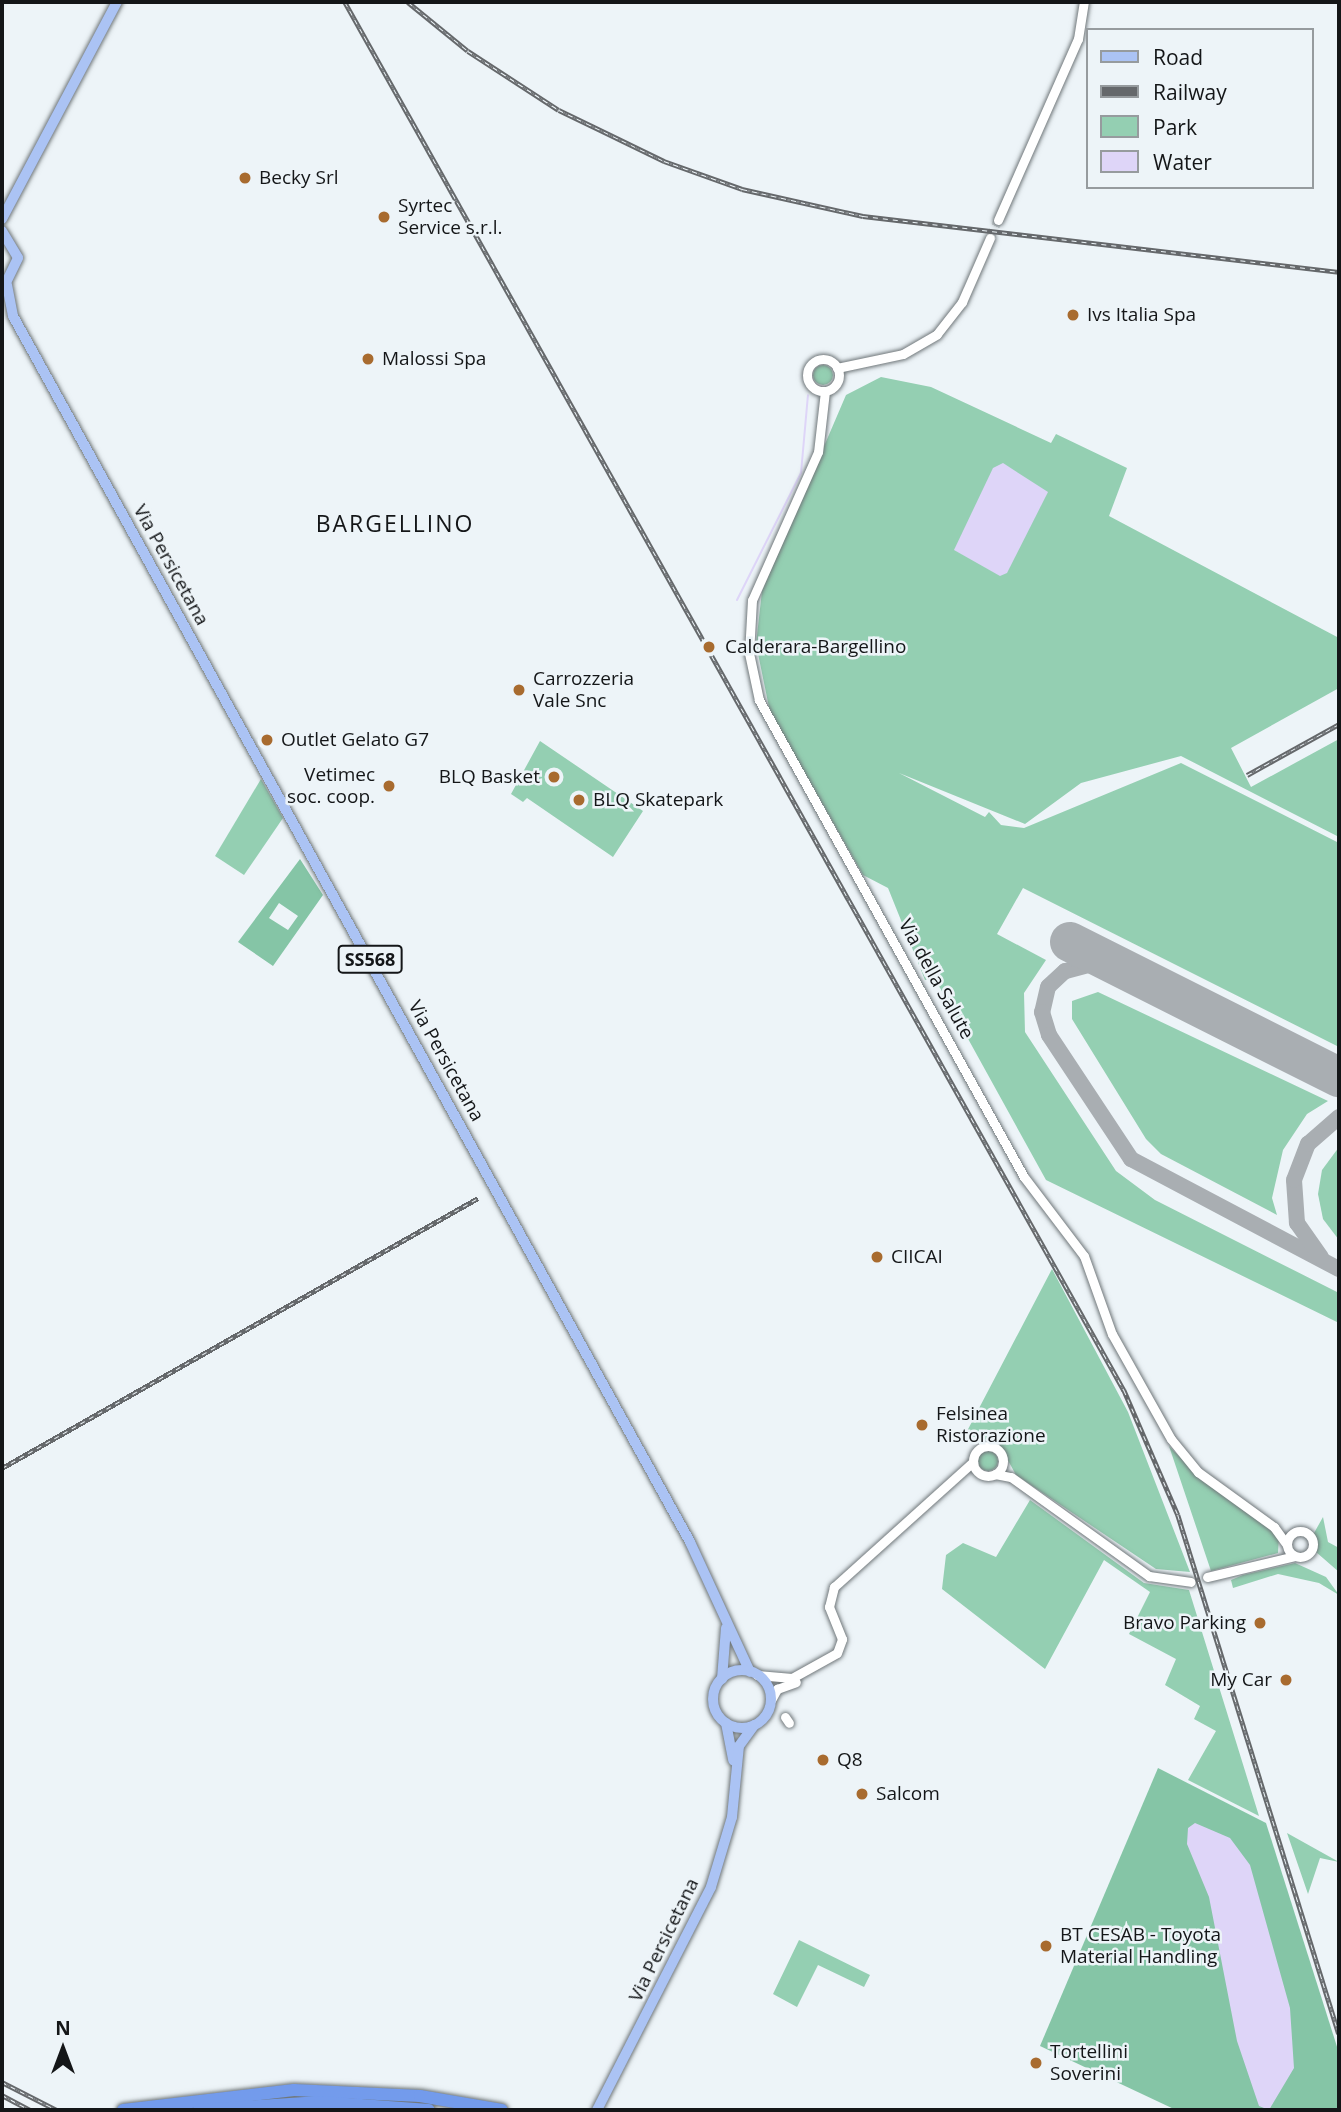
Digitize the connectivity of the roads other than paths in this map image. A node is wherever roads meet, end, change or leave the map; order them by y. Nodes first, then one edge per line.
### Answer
1 (117, 2) edge
2 (1084, 2) edge
3 (10, 210) junction
4 (2, 219) edge
5 (998, 220) tunnel mouth
6 (4, 233) edge
7 (990, 238) tunnel mouth
8 (4, 287) edge
9 (2, 305) edge
10 (13, 316) junction
11 (837, 368) junction
12 (825, 391) junction
13 (1003, 1460) junction
14 (972, 1462) junction
15 (995, 1474) junction
16 (982, 1475) junction
17 (1011, 1477) junction
18 (962, 1478) junction
19 (1274, 1527) junction
20 (1293, 1532) junction
21 (1290, 1550) junction
22 (874, 1552) junction
23 (1207, 1577) dead end
24 (1191, 1581) dead end
25 (721, 1605) junction
26 (754, 1673) junction
27 (722, 1679) junction
28 (771, 1700) junction
29 (726, 1723) junction
30 (754, 1726) junction
31 (735, 1777) junction
32 (599, 2107) edge
33 (123, 2110) edge
34 (199, 2110) edge
35 (429, 2110) edge
36 (502, 2110) edge

1 - 3 main road
2 - 5 street
3 - 4 main road
3 - 6 main road
6 - 8 main road, SS568
7 - 11 street
8 - 10 main road, Via Persicetana / SS568
9 - 10 main road, Via Persicetana / SS568
10 - 25 main road, Via Persicetana / SS568
11 - 12 street, Via della Salute
11 - 12 street
12 - 19 street, Via della Salute
13 - 14 street
13 - 15 street
13 - 17 street
14 - 16 street
14 - 18 street
15 - 16 street
15 - 17 street
16 - 18 street
17 - 24 street
18 - 22 street
19 - 20 street, Via della Salute
19 - 21 street, Via della Salute
20 - 21 street
20 - 21 street
21 - 23 street
22 - 26 street
22 - 28 street
25 - 26 main road, Via Persicetana / SS568
25 - 27 main road, Via Persicetana / SS568
26 - 27 main road
26 - 28 main road
27 - 29 main road
28 - 30 main road
29 - 30 main road
29 - 31 main road, Via Persicetana
30 - 31 main road, Via Persicetana
31 - 32 main road, Via Persicetana
33 - 36 highway
34 - 35 highway

